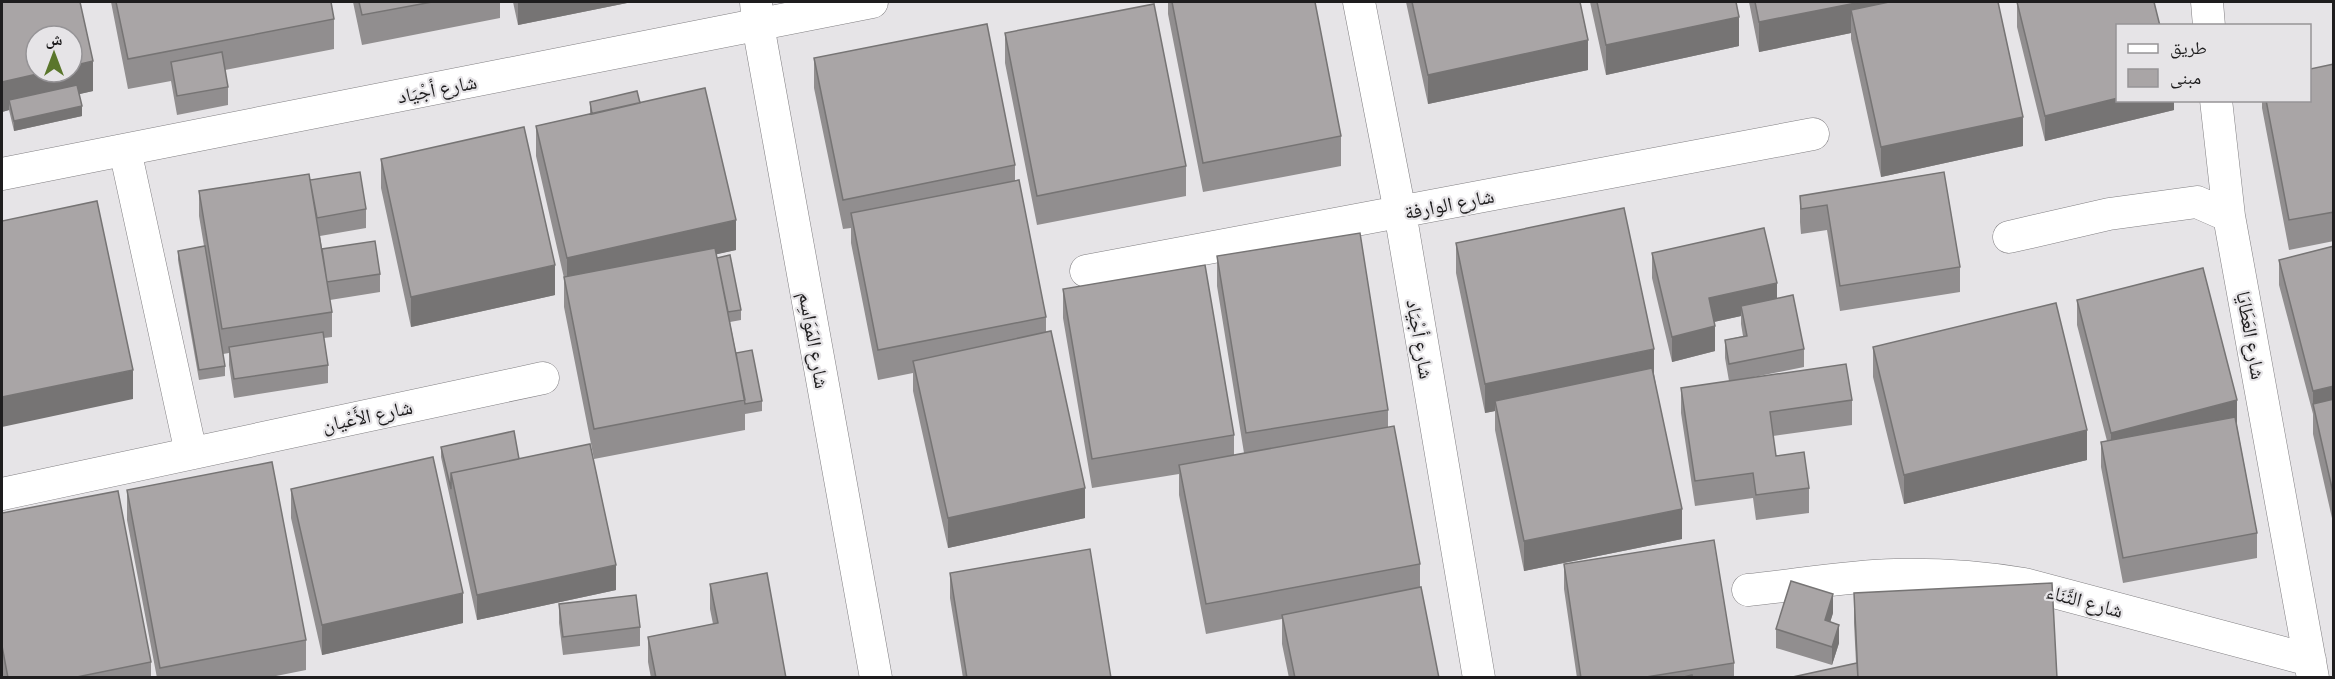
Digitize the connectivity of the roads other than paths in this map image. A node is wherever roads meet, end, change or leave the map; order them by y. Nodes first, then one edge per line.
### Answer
1 (873, 2) edge
2 (1359, 2) edge
3 (2207, 2) edge
4 (757, 13) edge
5 (2209, 24) edge
6 (2216, 102) edge
7 (1813, 134) dead end
8 (125, 150) junction
9 (2, 174) edge
10 (1400, 212) junction
11 (2229, 216) junction
12 (2009, 237) dead end
13 (1086, 271) dead end
14 (543, 378) dead end
15 (191, 453) junction
16 (2, 494) edge
17 (1748, 590) dead end
18 (2311, 669) edge
19 (876, 678) edge
20 (1479, 678) edge

1 - 4 street, شارع أجْيَاد
2 - 10 street, شارع أجْيَاد
3 - 5 street
4 - 8 street, شارع أجْيَاد
4 - 19 street, شارع المَوَاسِم
6 - 11 street, شارع العَطَايَا
7 - 10 street, شارع الوارفة
8 - 9 street, شارع أجْيَاد
8 - 15 street
10 - 13 street, شارع الوارفة
10 - 20 street, شارع أجْيَاد
11 - 12 street
11 - 18 street, شارع العَطَايَا
14 - 15 street, شارع الأَعْيان
15 - 16 street, شارع الأَعْيان
17 - 18 street, شارع الثَّنَاء

